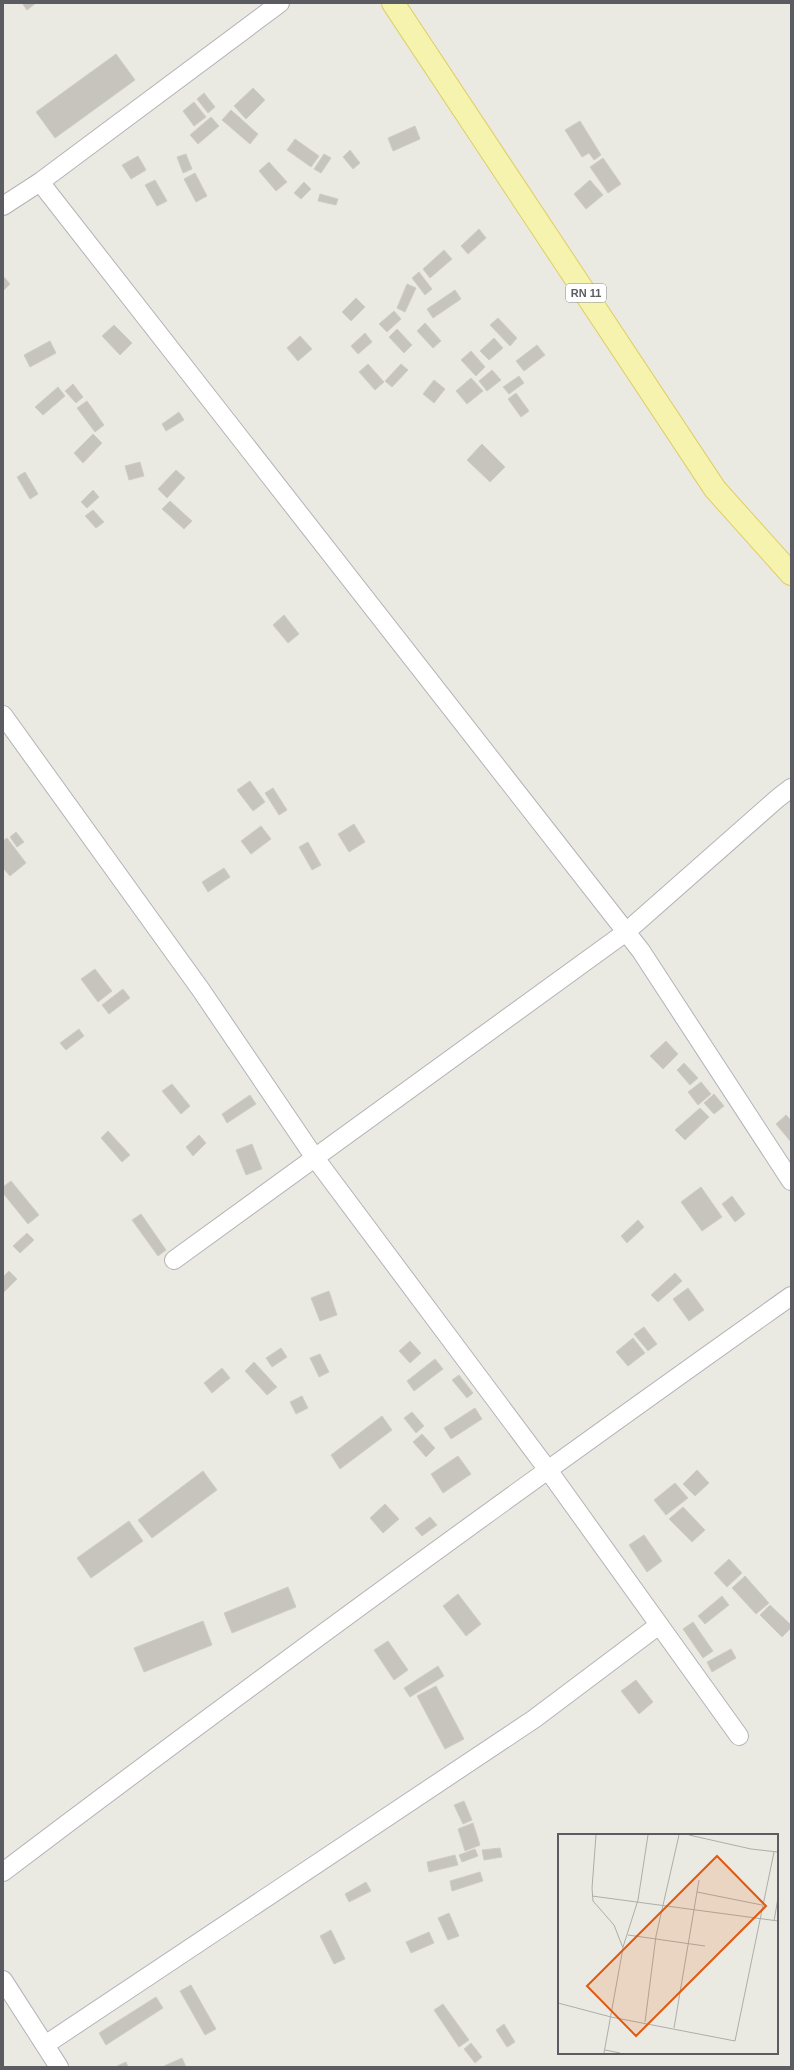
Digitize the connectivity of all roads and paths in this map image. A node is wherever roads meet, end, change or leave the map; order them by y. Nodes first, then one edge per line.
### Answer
1 (280, 3) edge
2 (393, 3) edge
3 (40, 182) junction
4 (3, 206) edge
5 (791, 574) edge
6 (3, 715) edge
7 (791, 788) edge
8 (626, 932) junction
9 (315, 1158) junction
10 (791, 1181) edge
11 (174, 1260) dead end
12 (791, 1296) edge
13 (548, 1470) junction
14 (659, 1625) junction
15 (739, 1736) dead end
16 (3, 1872) edge
17 (3, 1980) edge
18 (45, 2044) junction
19 (59, 2067) edge

1 - 3 street
2 - 5 main road, RN 11
3 - 4 street
3 - 8 street
6 - 9 street
7 - 8 street
8 - 9 street
8 - 10 street
9 - 11 street
9 - 13 street
12 - 13 street
13 - 14 street
13 - 16 street
14 - 15 street
14 - 18 street
17 - 18 street
18 - 19 street

